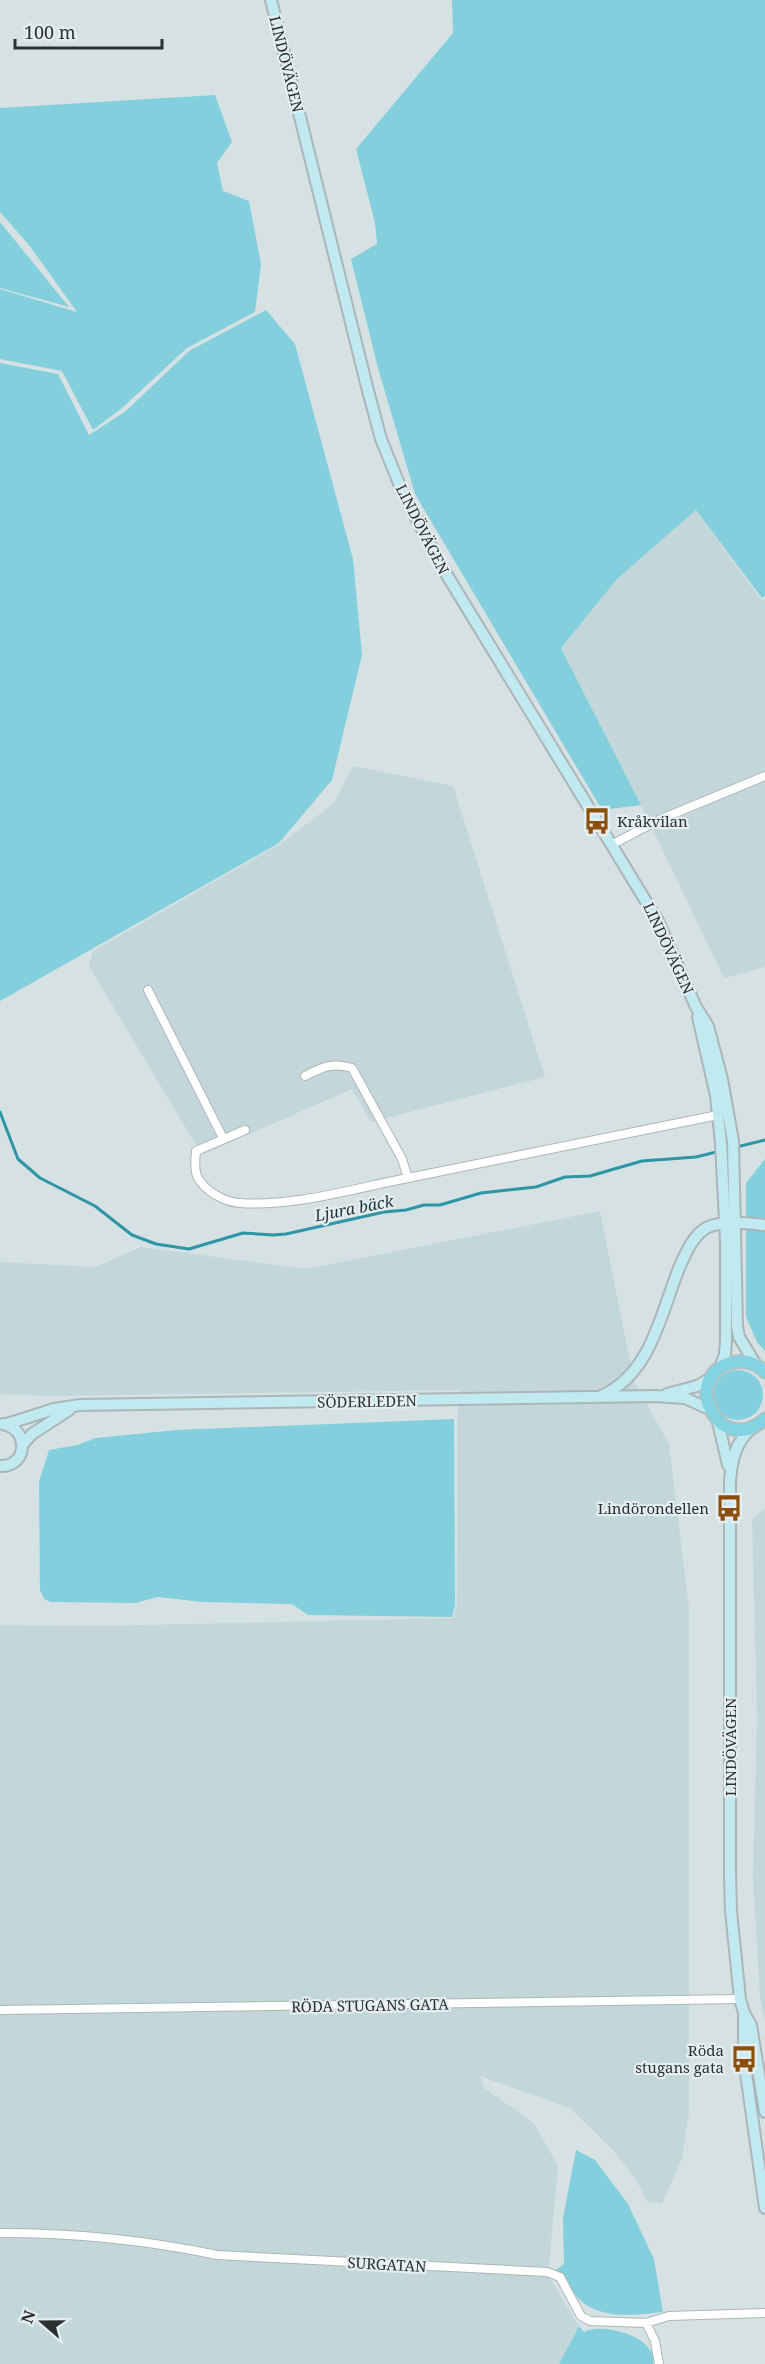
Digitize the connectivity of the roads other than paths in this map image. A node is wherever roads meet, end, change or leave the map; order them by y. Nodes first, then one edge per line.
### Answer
1 (272, 0) edge
2 (765, 776) edge
3 (613, 844) junction
4 (148, 990) dead end
5 (696, 1007) junction
6 (305, 1076) dead end
7 (718, 1115) junction
8 (245, 1130) dead end
9 (224, 1138) junction
10 (727, 1147) junction
11 (408, 1178) junction
12 (730, 1224) junction
13 (765, 1225) edge
14 (720, 1368) junction
15 (761, 1369) edge
16 (711, 1378) junction
17 (655, 1396) junction
18 (598, 1397) junction
19 (80, 1405) junction
20 (709, 1409) junction
21 (765, 1419) edge
22 (718, 1422) junction
23 (4, 1424) edge
24 (752, 1428) junction
25 (23, 1444) junction
26 (2, 1467) edge
27 (730, 1480) junction
28 (741, 1999) junction
29 (0, 2010) edge
30 (744, 2013) junction
31 (765, 2112) edge
32 (764, 2190) edge
33 (765, 2208) edge
34 (0, 2233) edge
35 (765, 2313) edge
36 (748, 2314) junction
37 (765, 2319) edge
38 (646, 2323) junction
39 (659, 2364) edge

1 - 3 main road, LINDÖVÄGEN
2 - 3 street
3 - 5 main road, LINDÖVÄGEN
4 - 9 street
5 - 7 main road, LINDÖVÄGEN
5 - 10 main road, LINDÖVÄGEN
6 - 11 street
7 - 10 main road, LINDÖVÄGEN
7 - 11 street
8 - 9 street
9 - 11 street
10 - 12 main road, LINDÖVÄGEN
12 - 13 main road
12 - 14 main road, LINDÖVÄGEN
12 - 15 main road, LINDÖVÄGEN
12 - 18 main road
14 - 15 main road
14 - 16 main road
16 - 17 main road, SÖDERLEDEN
16 - 20 main road
17 - 18 main road, SÖDERLEDEN
17 - 20 main road, SÖDERLEDEN
18 - 19 main road, SÖDERLEDEN
19 - 23 main road, SÖDERLEDEN
19 - 25 main road, SÖDERLEDEN
20 - 22 main road
21 - 24 main road
22 - 24 main road
22 - 27 main road, LINDÖVÄGEN
23 - 25 main road
24 - 27 main road, LINDÖVÄGEN
25 - 26 main road, SÖDERLEDEN
27 - 28 main road, LINDÖVÄGEN
28 - 29 street, RÖDA STUGANS GATA
28 - 30 main road, LINDÖVÄGEN
30 - 31 main road, LINDÖVÄGEN
30 - 32 main road, LINDÖVÄGEN
32 - 33 main road, LINDÖVÄGEN
34 - 38 street, SURGATAN
35 - 36 street, SURGATAN
36 - 37 street, SURGATAN
36 - 38 street, SURGATAN
38 - 39 street

